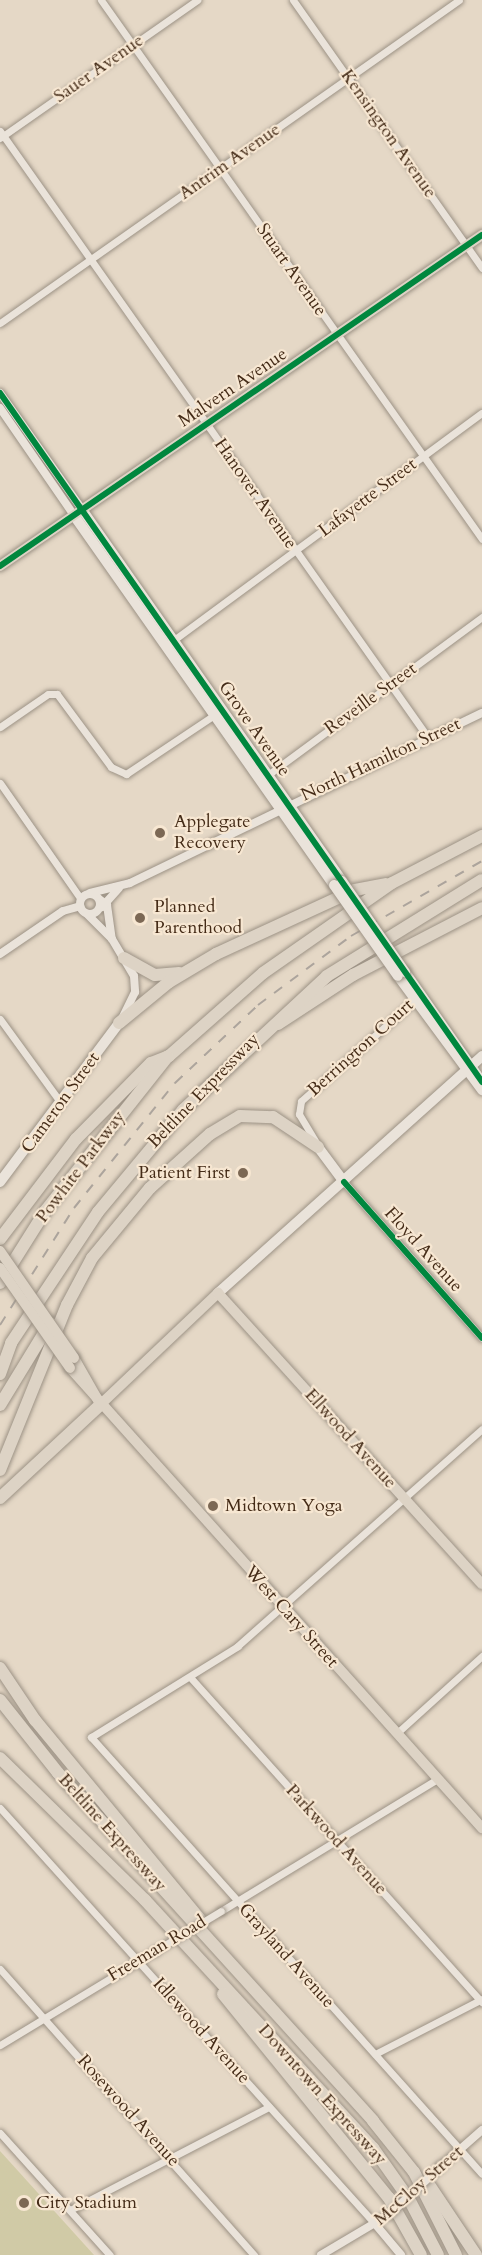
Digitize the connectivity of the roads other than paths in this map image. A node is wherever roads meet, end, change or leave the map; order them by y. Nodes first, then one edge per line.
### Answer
1 (101, 0) edge
2 (197, 0) edge
3 (293, 0) edge
4 (459, 0) edge
5 (133, 45) junction
6 (348, 78) junction
7 (1, 135) edge
8 (220, 169) junction
9 (482, 235) edge
10 (466, 246) junction
11 (91, 259) junction
12 (482, 268) edge
13 (0, 323) edge
14 (337, 335) junction
15 (0, 393) edge
16 (0, 408) edge
17 (482, 413) edge
18 (207, 424) junction
19 (423, 457) junction
20 (77, 511) junction
21 (482, 539) edge
22 (297, 553) junction
23 (0, 566) edge
24 (482, 618) edge
25 (170, 643) junction
26 (390, 685) junction
27 (218, 712) junction
28 (482, 713) edge
29 (0, 727) edge
30 (429, 739) junction
31 (264, 777) junction
32 (0, 783) edge
33 (284, 806) junction
34 (482, 836) edge
35 (482, 880) edge
36 (392, 883) junction
37 (119, 888) junction
38 (90, 893) junction
39 (80, 902) junction
40 (102, 904) junction
41 (482, 908) edge
42 (87, 914) junction
43 (112, 939) junction
44 (0, 954) edge
45 (124, 958) junction
46 (186, 971) junction
47 (418, 997) junction
48 (0, 1019) edge
49 (119, 1023) junction
50 (258, 1034) junction
51 (169, 1056) junction
52 (482, 1056) edge
53 (468, 1068) junction
54 (482, 1082) edge
55 (482, 1090) edge
56 (301, 1101) joint
57 (61, 1103) junction
58 (318, 1147) junction
59 (0, 1182) edge
60 (344, 1182) junction
61 (0, 1239) edge
62 (0, 1251) edge
63 (0, 1268) edge
64 (81, 1278) junction
65 (0, 1283) edge
66 (218, 1293) junction
67 (482, 1338) edge
68 (11, 1342) junction
69 (0, 1360) edge
70 (72, 1363) junction
71 (0, 1374) edge
72 (0, 1405) edge
73 (100, 1405) junction
74 (482, 1429) edge
75 (2, 1467) edge
76 (0, 1498) edge
77 (404, 1498) junction
78 (482, 1584) edge
79 (283, 1607) junction
80 (482, 1656) edge
81 (0, 1668) edge
82 (190, 1677) junction
83 (0, 1700) edge
84 (397, 1733) junction
85 (0, 1758) edge
86 (437, 1779) junction
87 (0, 1808) edge
88 (482, 1828) edge
89 (336, 1840) junction
90 (236, 1901) junction
91 (189, 1947) junction
92 (138, 1961) junction
93 (228, 1961) junction
94 (0, 1969) edge
95 (481, 2000) edge
96 (44, 2018) junction
97 (0, 2045) edge
98 (375, 2054) junction
99 (269, 2107) junction
100 (373, 2121) junction
101 (482, 2130) edge
102 (0, 2133) edge
103 (460, 2150) junction
104 (171, 2159) junction
105 (482, 2174) edge
106 (70, 2210) junction
107 (376, 2225) junction
108 (110, 2255) edge
109 (254, 2255) edge
110 (321, 2255) edge
111 (401, 2255) edge
112 (421, 2255) edge
113 (438, 2255) edge
114 (456, 2255) edge
115 (476, 2255) edge

1 - 5 street, Stuart Avenue
2 - 5 street, Sauer Avenue
3 - 6 street, Kensington Avenue
4 - 6 street, Antrim Avenue
5 - 7 street, Sauer Avenue
5 - 8 street, Stuart Avenue
6 - 8 street, Antrim Avenue
6 - 10 street, Kensington Avenue
7 - 11 street, Hanover Avenue
8 - 11 street, Antrim Avenue
8 - 14 street, Stuart Avenue
9 - 10 main road, Malvern Avenue
10 - 12 street, Kensington Avenue
10 - 14 main road, Malvern Avenue
11 - 13 street, Antrim Avenue
11 - 18 street, Hanover Avenue
14 - 18 main road, Malvern Avenue
14 - 19 street, Stuart Avenue
15 - 20 street, Grove Avenue
16 - 20 street, Grove Avenue
17 - 19 street, Lafayette Street
18 - 20 main road, Malvern Avenue
18 - 22 street, Hanover Avenue
19 - 21 street, Stuart Avenue
19 - 22 street, Lafayette Street
20 - 23 main road, Malvern Avenue
20 - 25 main road, Grove Avenue
22 - 25 street, Lafayette Street
22 - 26 street, Hanover Avenue
24 - 26 street, Reveille Street
25 - 27 main road, Grove Avenue
26 - 30 street, Hanover Avenue
26 - 31 street, Reveille Street
27 - 29 street
27 - 31 main road, Grove Avenue
28 - 30 street, North Hamilton Street
30 - 33 street, North Hamilton Street
31 - 33 main road, Grove Avenue
32 - 39 street
33 - 37 street, North Hamilton Street
33 - 47 main road, Grove Avenue, bridge
34 - 36 highway
35 - 50 highway, Beltline Expressway
36 - 46 highway
36 - 51 highway
37 - 38 street, North Hamilton Street
37 - 40 street, North Hamilton Street
38 - 39 street
38 - 40 street
39 - 42 street
39 - 44 street
40 - 42 street
40 - 43 street
41 - 50 highway
42 - 43 street
43 - 45 street
45 - 46 highway
45 - 49 street
46 - 49 highway
47 - 53 main road, Grove Avenue
47 - 56 street, Berrington Court
48 - 57 street
49 - 57 main road, Cameron Street
50 - 68 highway, Beltline Expressway
51 - 61 highway
51 - 65 highway, Powhite Parkway
52 - 53 main road
53 - 54 main road, Grove Avenue
53 - 55 main road, Grove Avenue
53 - 60 main road
56 - 58 street, Floyd Avenue
57 - 59 main road, Cameron Street
58 - 60 main road, Floyd Avenue
58 - 64 highway
60 - 66 main road
60 - 67 street, Floyd Avenue
62 - 70 main road, West Cary Street, bridge
63 - 70 main road, West Cary Street, bridge
64 - 72 highway
64 - 75 highway
66 - 73 main road
66 - 77 main road, Ellwood Avenue
68 - 69 highway
68 - 71 highway, Beltline Expressway
70 - 73 main road, West Cary Street
73 - 76 highway
73 - 79 main road, West Cary Street
74 - 77 street
77 - 78 main road, Ellwood Avenue
77 - 79 street
79 - 82 street
79 - 84 main road, West Cary Street
80 - 84 street
81 - 93 highway
82 - 89 street, Parkwood Avenue
82 - 90 street, Grayland Avenue
83 - 93 highway, Beltline Expressway
84 - 86 main road, West Cary Street
85 - 91 highway, Beltline Expressway
86 - 88 main road, West Cary Street
86 - 89 street, Freeman Road
87 - 92 street, Idlewood Avenue
89 - 90 street, Freeman Road
89 - 95 street, Parkwood Avenue
90 - 92 street, Freeman Road, bridge
90 - 98 street, Grayland Avenue
91 - 112 highway
91 - 113 highway, Downtown Expressway
92 - 96 street, Freeman Road
92 - 99 street, Idlewood Avenue
93 - 100 highway, Downtown Expressway
94 - 96 street, Rosewood Avenue
95 - 98 street
96 - 97 street, Freeman Road
96 - 104 street, Rosewood Avenue
98 - 103 street, Grayland Avenue
99 - 104 street
99 - 107 street, Idlewood Avenue
100 - 114 highway, Downtown Expressway
100 - 115 highway
101 - 103 street, McCloy Street
102 - 106 street
103 - 105 street, Grayland Avenue
103 - 107 street, McCloy Street, bridge
104 - 106 street
104 - 109 street, Rosewood Avenue
106 - 108 street
107 - 110 street, McCloy Street
107 - 111 street, Idlewood Avenue

